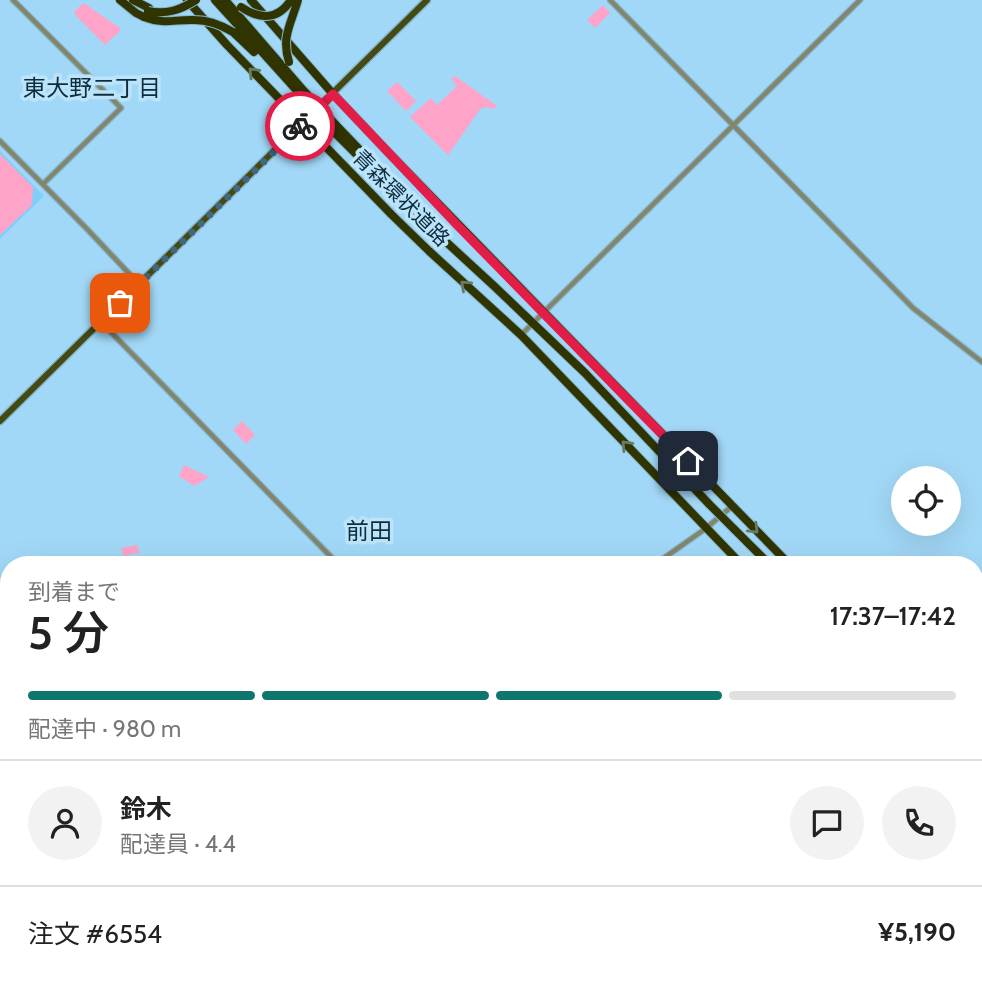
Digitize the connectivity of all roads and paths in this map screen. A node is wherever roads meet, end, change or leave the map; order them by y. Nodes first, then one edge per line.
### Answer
1 (13, 0) edge
2 (123, 0) edge
3 (132, 0) edge
4 (188, 0) edge
5 (195, 0) edge
6 (215, 0) edge
7 (225, 0) edge
8 (233, 0) edge
9 (251, 0) edge
10 (291, 0) edge
11 (298, 0) edge
12 (427, 0) edge
13 (610, 0) edge
14 (860, 0) edge
15 (147, 12) junction
16 (302, 92) junction
17 (333, 94) junction
18 (303, 123) junction
19 (733, 125) junction
20 (331, 126) junction
21 (0, 141) edge
22 (43, 184) junction
23 (139, 284) junction
24 (540, 316) junction
25 (101, 322) junction
26 (530, 326) dead end
27 (521, 335) junction
28 (982, 362) edge
29 (0, 421) edge
30 (732, 507) junction
31 (705, 529) junction
32 (330, 556) edge
33 (667, 556) edge
34 (733, 556) edge
35 (761, 556) edge
36 (781, 556) edge

1 - 22 street
2 - 15 highway
3 - 15 highway
4 - 15 highway, bridge
18 -> 4 highway, 青森環状道路
5 - 15 highway, bridge
6 - 16 highway
7 - 16 highway
8 - 10 highway, bridge
9 - 17 highway, 青森環状道路
11 - 16 highway, bridge
12 - 17 main road
13 - 19 street
14 - 19 street
15 - 16 highway, bridge
16 - 20 highway, bridge
16 - 20 highway, bridge
17 - 18 main road
17 - 24 highway, 青森環状道路
18 - 23 main road
27 -> 18 highway, 青森環状道路
19 - 24 street
19 - 28 street
20 - 35 highway, bridge
21 - 22 street
22 - 23 street
23 - 25 main road
24 - 30 highway, 青森環状道路
25 - 29 main road
25 - 32 street
26 - 27 street
31 -> 27 highway, 青森環状道路
30 - 31 street
30 -> 36 highway, 青森環状道路
31 - 33 street
31 - 34 highway, 青森環状道路

